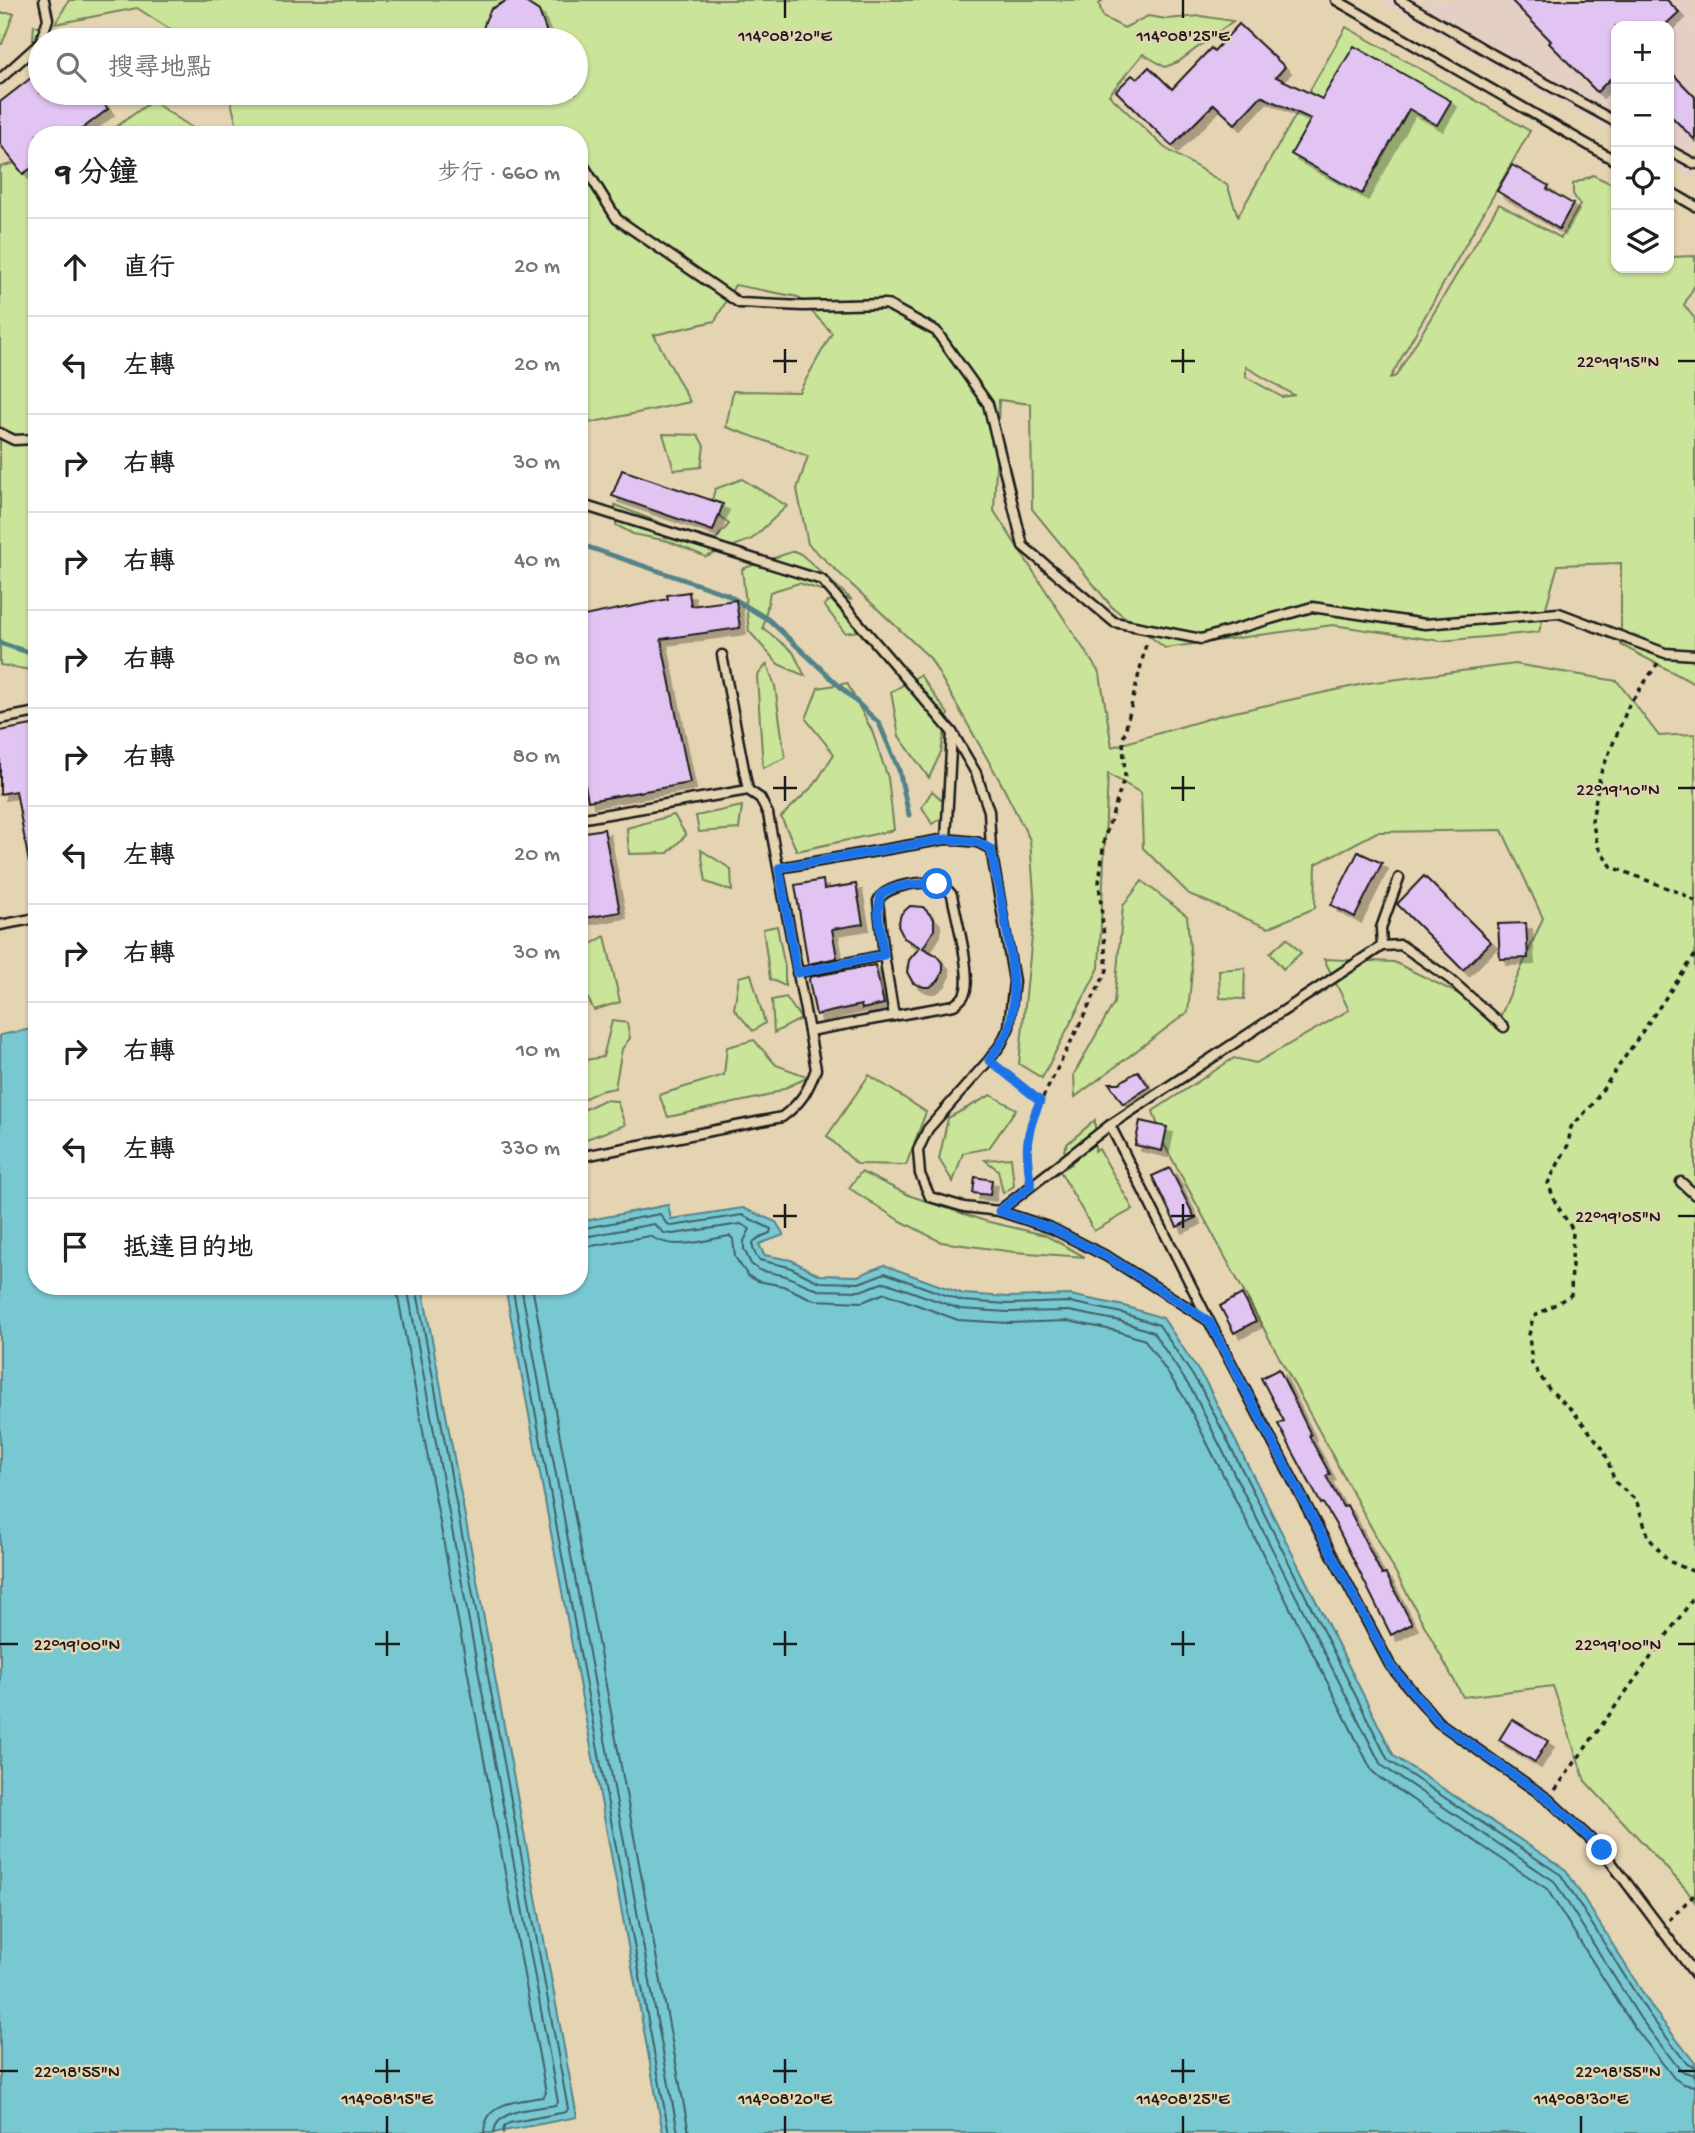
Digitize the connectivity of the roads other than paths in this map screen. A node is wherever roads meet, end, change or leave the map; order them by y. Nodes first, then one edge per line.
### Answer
1 (44, 0) edge
2 (1336, 0) edge
3 (1400, 0) edge
4 (45, 28) edge
5 (28, 54) edge
6 (0, 79) edge
7 (1611, 119) edge
8 (1674, 153) edge
9 (1611, 158) edge
10 (1695, 164) edge
11 (588, 172) edge
12 (1674, 194) edge
13 (1695, 206) edge
14 (0, 433) edge
15 (28, 439) edge
16 (588, 507) edge
17 (722, 655) dead end
18 (1695, 655) edge
19 (28, 714) edge
20 (0, 719) edge
21 (952, 732) junction
22 (748, 790) junction
23 (588, 817) edge
24 (946, 839) junction
25 (991, 849) junction
26 (779, 868) junction
27 (1399, 878) dead end
28 (28, 920) edge
29 (0, 925) edge
30 (1382, 946) junction
31 (884, 955) junction
32 (797, 973) junction
33 (894, 1016) junction
34 (1504, 1027) dead end
35 (809, 1031) junction
36 (1110, 1125) junction
37 (588, 1155) edge
38 (1681, 1182) dead end
39 (1695, 1195) edge
40 (999, 1211) junction
41 (1209, 1321) junction
42 (1695, 1974) edge

1 - 4 lane
2 - 9 lane
3 - 7 lane
5 - 6 lane
8 - 10 lane
11 - 18 lane
12 - 13 lane
14 - 15 lane
16 - 21 lane
17 - 22 lane
19 - 20 lane
21 - 24 lane
21 - 25 lane
22 - 23 lane
22 - 26 lane
24 - 25 lane
24 - 26 lane
25 - 40 lane
26 - 32 lane
27 - 30 lane
28 - 29 lane
30 - 34 lane
30 - 36 lane
31 - 32 lane
31 - 33 lane
31 - 33 lane
32 - 35 lane
33 - 35 lane
35 - 37 lane
36 - 40 lane
36 - 41 lane
38 - 39 lane
40 - 41 lane
41 - 42 lane

